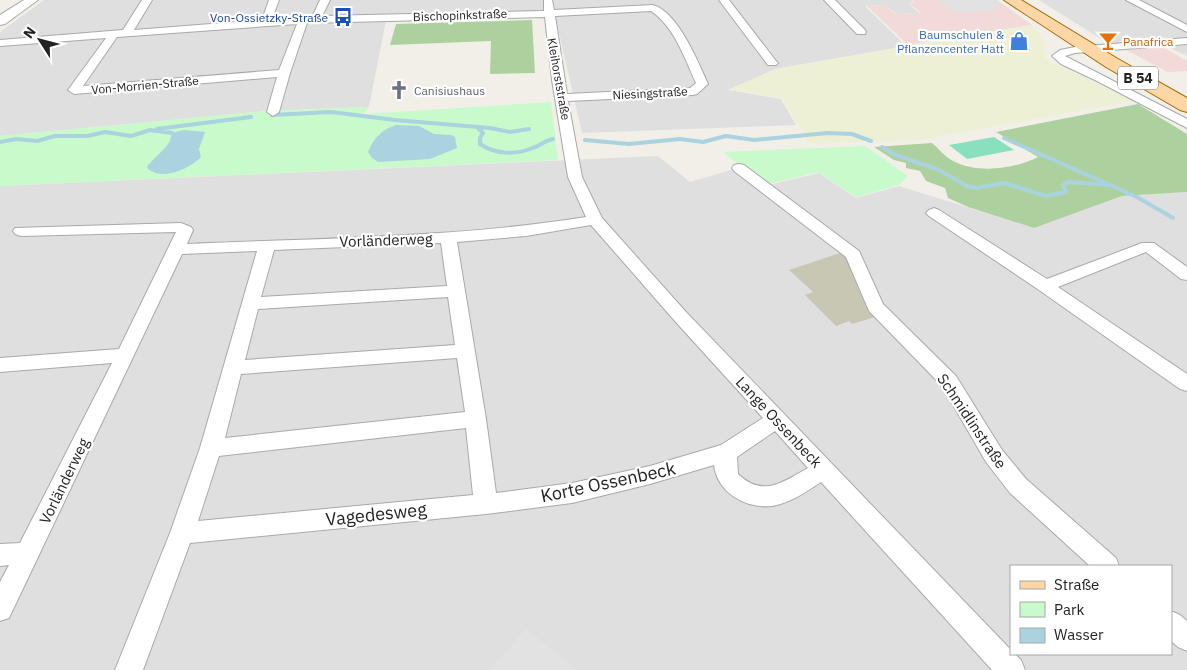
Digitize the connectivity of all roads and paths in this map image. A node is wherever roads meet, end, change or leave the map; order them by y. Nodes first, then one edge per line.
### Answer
1 (32, 0) edge
2 (148, 0) edge
3 (274, 0) edge
4 (324, 0) edge
5 (724, 0) edge
6 (830, 0) edge
7 (1011, 0) edge
8 (1026, 0) edge
9 (1131, 0) edge
10 (548, 6) edge
11 (653, 8) joint
12 (309, 20) junction
13 (0, 21) edge
14 (266, 23) junction
15 (1187, 29) edge
16 (861, 32) dead end
17 (127, 33) junction
18 (114, 34) junction
19 (1187, 41) edge
20 (0, 43) edge
21 (1095, 48) junction
22 (772, 63) dead end
23 (284, 73) junction
24 (1180, 95) edge
25 (563, 98) junction
26 (273, 112) dead end
27 (1187, 124) edge
28 (573, 158) joint
29 (739, 168) dead end
30 (934, 213) dead end
31 (594, 220) junction
32 (21, 231) dead end
33 (448, 238) junction
34 (267, 245) junction
35 (177, 249) junction
36 (1187, 275) edge
37 (1045, 286) junction
38 (455, 291) junction
39 (250, 304) junction
40 (464, 351) junction
41 (126, 355) junction
42 (0, 365) edge
43 (234, 368) junction
44 (1187, 384) edge
45 (476, 419) junction
46 (777, 419) junction
47 (211, 448) junction
48 (728, 452) junction
49 (824, 469) junction
50 (486, 504) junction
51 (182, 533) junction
52 (29, 552) junction
53 (0, 555) edge
54 (1106, 565) edge
55 (0, 609) edge
56 (1172, 625) edge
57 (144, 629) joint
58 (1187, 638) edge
59 (129, 670) edge
60 (1012, 670) edge

1 - 13 street
2 - 17 street
3 - 14 street
4 - 12 street
5 - 22 street
6 - 16 street
7 - 21 main road, B 54
8 - 21 main road, B 54
9 - 15 street
10 - 11 street, Bischopinkstraße
10 - 12 street, Bischopinkstraße
10 - 25 street, Kleihorststraße
11 - 25 street, Niesingstraße
12 - 14 street, Bischopinkstraße
12 - 23 street
14 - 17 street, Bischopinkstraße
17 - 18 street, Bischopinkstraße
18 - 20 street, Bischopinkstraße
18 - 23 street, Von-Morrien-Straße
19 - 21 street
21 - 24 main road, B 54
21 - 27 street
23 - 26 street
25 - 28 street, Kleihorststraße
28 - 31 street, Lange Ossenbeck
29 - 54 street, Schmidlinstraße
30 - 37 street
31 - 33 street, Vorländerweg
31 - 46 street, Lange Ossenbeck
32 - 35 street, Vorländerweg
33 - 34 street, Vorländerweg
33 - 38 street
34 - 35 street, Vorländerweg
34 - 39 street
35 - 41 street, Vorländerweg
36 - 37 street
37 - 44 street
38 - 39 street
38 - 40 street
39 - 43 street
40 - 43 street
40 - 45 street
41 - 42 street
41 - 52 street, Vorländerweg
43 - 47 street
45 - 47 street
45 - 50 street
46 - 48 street, Korte Ossenbeck
46 - 49 street, Lange Ossenbeck
47 - 51 street
48 - 49 street
48 - 50 street, Korte Ossenbeck
49 - 60 street, Lange Ossenbeck
50 - 51 street, Vagedesweg
51 - 57 street
52 - 53 street
52 - 55 street, Vorländerweg
56 - 58 street
57 - 59 street

